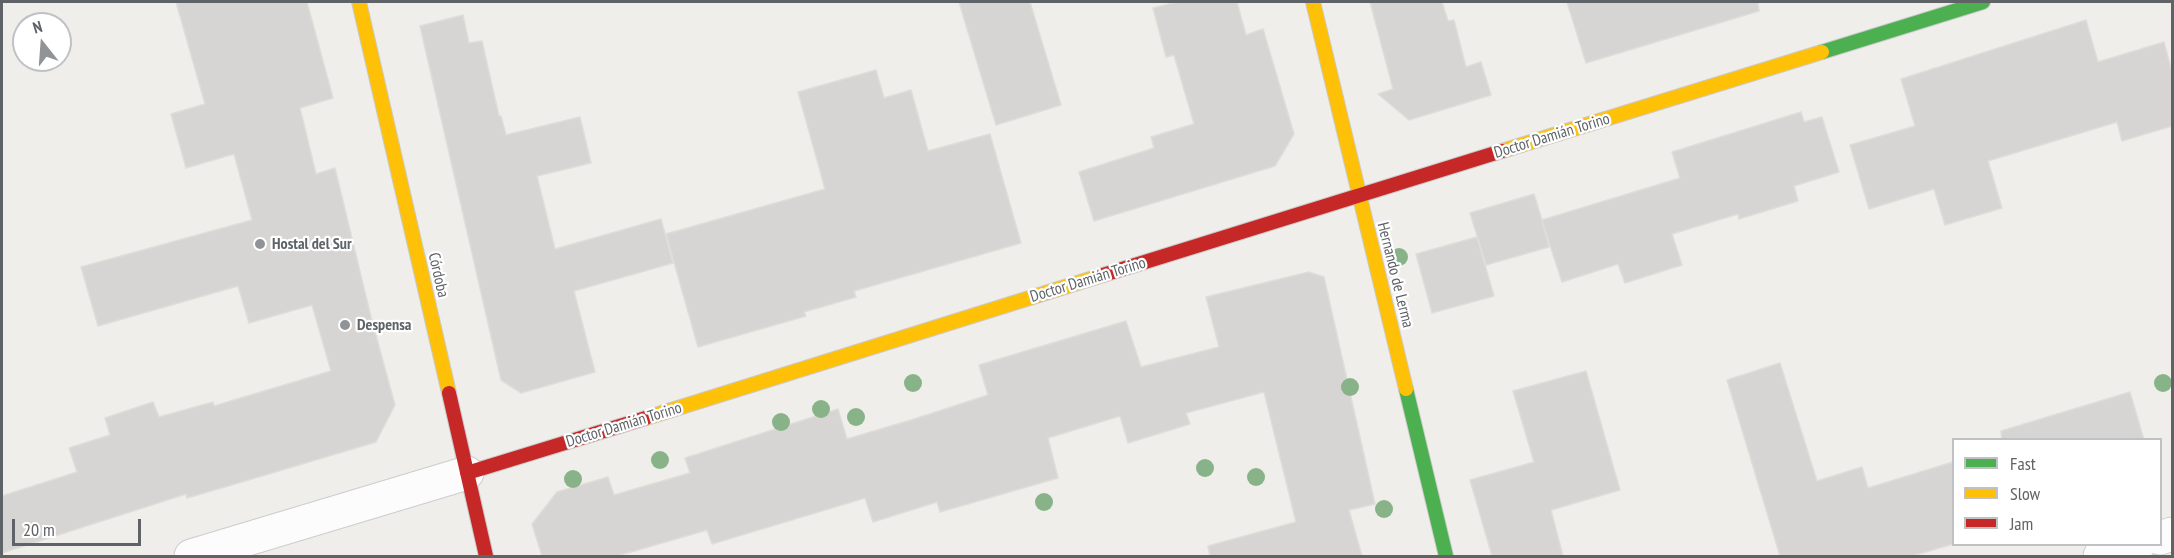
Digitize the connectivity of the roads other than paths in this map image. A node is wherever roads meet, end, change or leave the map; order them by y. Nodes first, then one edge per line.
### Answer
1 (359, 2) edge
2 (1313, 2) edge
3 (1983, 2) edge
4 (1359, 197) junction
5 (467, 473) junction
6 (2132, 546) edge
7 (191, 556) edge
8 (486, 556) edge
9 (1446, 556) edge
10 (2100, 556) edge

1 - 5 main road, Córdoba
2 - 4 main road, Hernando de Lerma
3 - 4 main road, Doctor Damián Torino
4 - 5 main road, Doctor Damián Torino
4 - 9 main road, Hernando de Lerma
5 - 7 street, Doctor Damián Torino
5 - 8 main road, Córdoba
6 - 10 street

